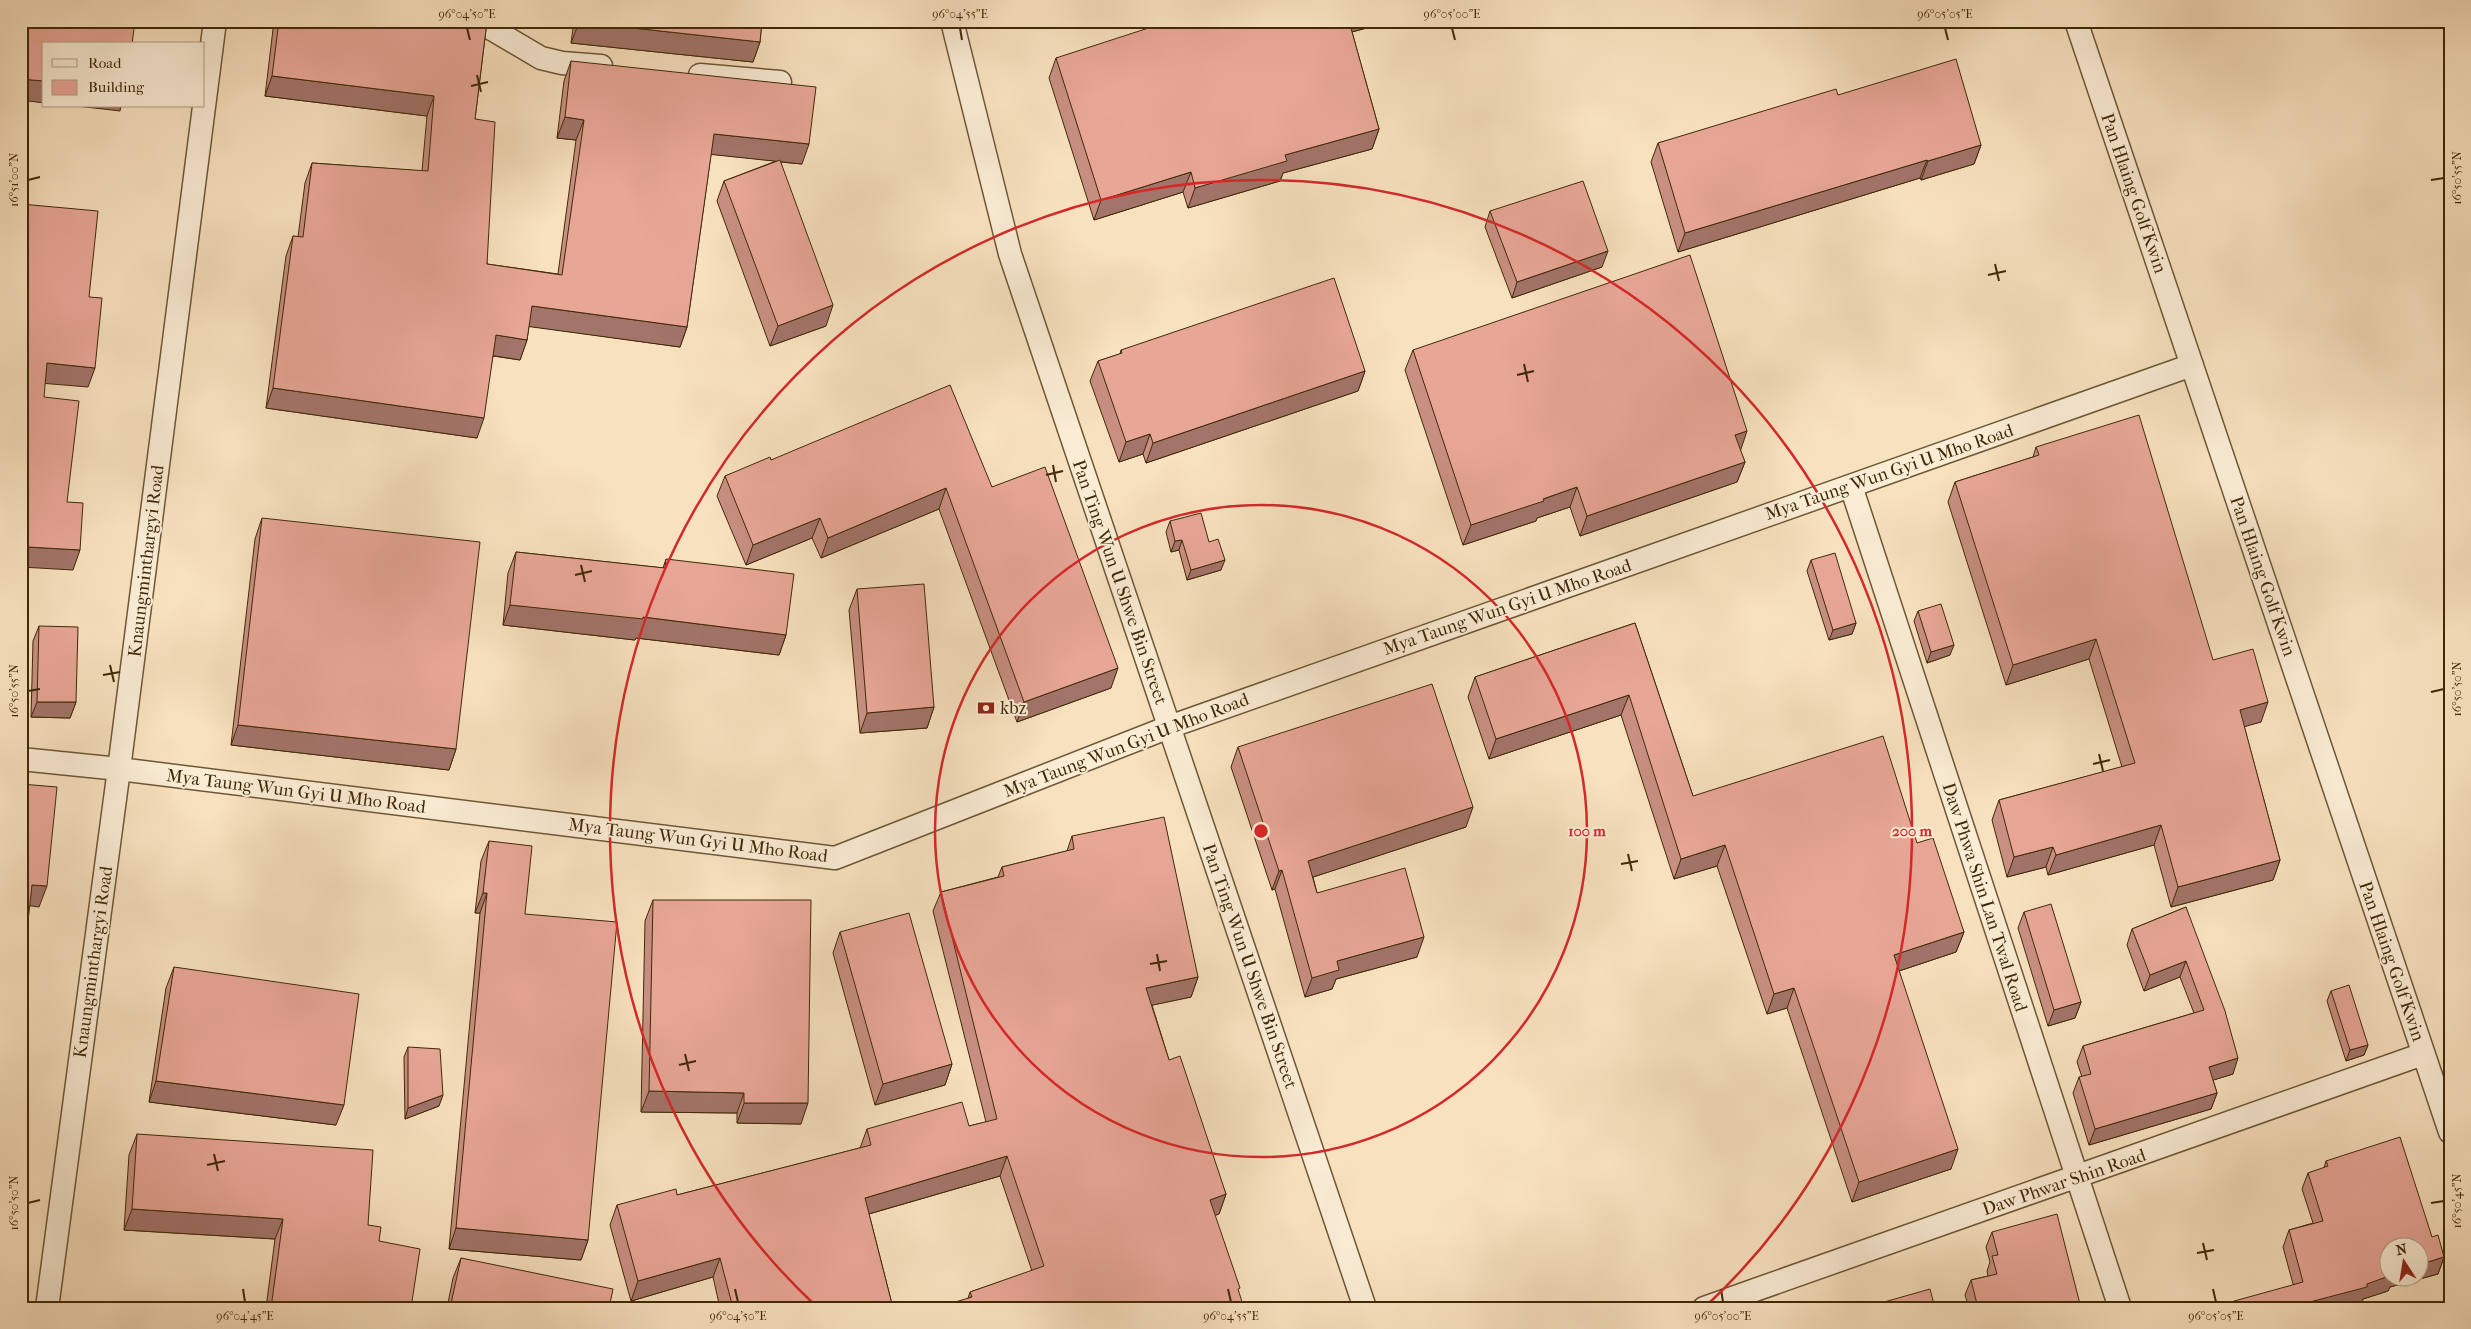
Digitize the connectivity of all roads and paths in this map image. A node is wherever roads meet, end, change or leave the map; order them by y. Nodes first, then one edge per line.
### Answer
1 (215, 21) edge
2 (436, 21) edge
3 (952, 21) edge
4 (2076, 21) edge
5 (622, 68) edge
6 (681, 73) edge
7 (780, 82) edge
8 (205, 99) edge
9 (204, 108) edge
10 (2192, 365) junction
11 (1851, 486) junction
12 (1169, 727) junction
13 (21, 759) edge
14 (119, 769) junction
15 (2423, 1054) junction
16 (2450, 1132) edge
17 (2078, 1178) junction
18 (47, 1308) edge
19 (1365, 1308) edge
20 (1704, 1308) edge
21 (2120, 1308) edge

1 - 8 street, Knaungminthargyi Road
2 - 5 street
3 - 12 street, Pan Ting Wun U Shwe Bin Street
4 - 10 street, Pan Hlaing Golf Kwin
6 - 7 street
9 - 14 street, Knaungminthargyi Road
10 - 11 street, Mya Taung Wun Gyi U Mho Road
10 - 15 street, Pan Hlaing Golf Kwin
11 - 12 street, Mya Taung Wun Gyi U Mho Road
11 - 17 street, Daw Phwa Shin Lan Twal Road
12 - 14 street, Mya Taung Wun Gyi U Mho Road
12 - 19 street, Pan Ting Wun U Shwe Bin Street
13 - 14 street, Mya Taung Wun Gyi U Mho Road
14 - 18 street, Knaungminthargyi Road
15 - 16 street, Pan Hlaing Golf Kwin
15 - 17 street, Daw Phwar Shin Road
17 - 20 street, Daw Phwar Shin Road
17 - 21 street, Daw Phwa Shin Lan Twal Road

